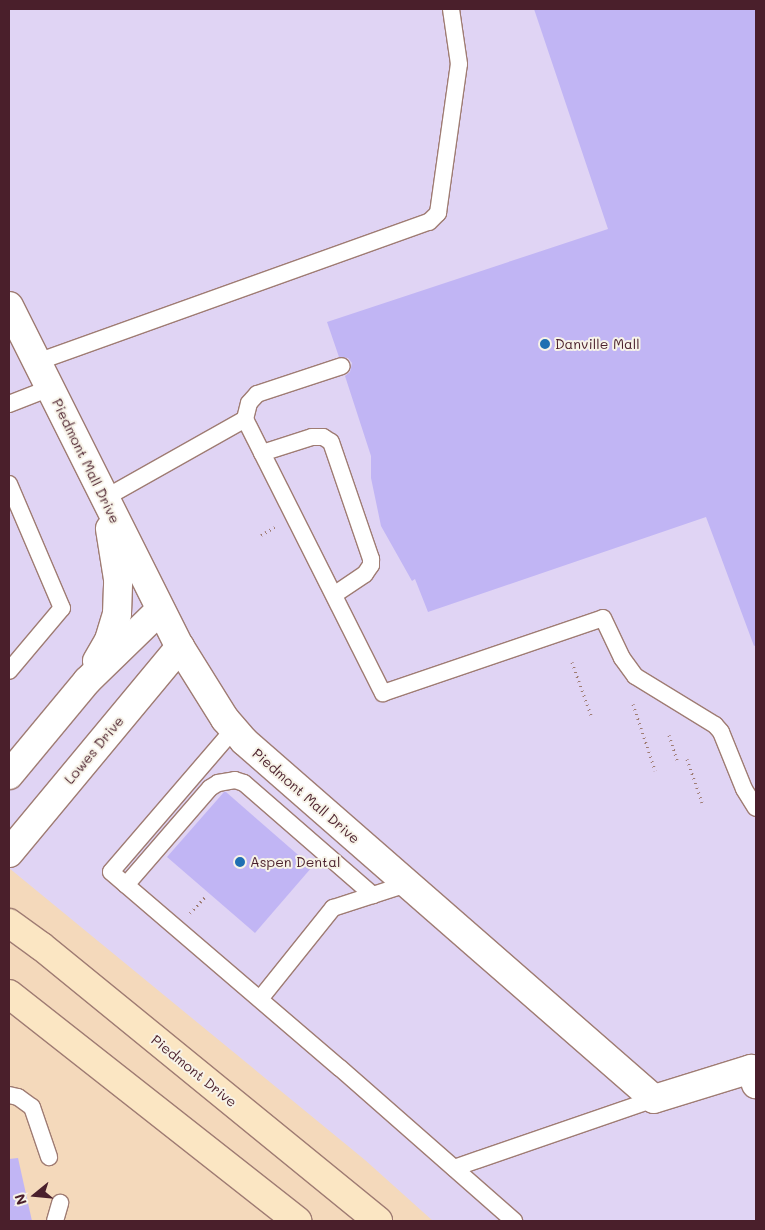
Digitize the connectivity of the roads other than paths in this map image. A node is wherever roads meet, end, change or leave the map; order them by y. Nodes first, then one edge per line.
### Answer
1 (451, 9) edge
2 (9, 306) edge
3 (37, 362) junction
4 (342, 366) dead end
5 (50, 388) junction
6 (9, 404) edge
7 (245, 419) junction
8 (262, 453) junction
9 (9, 484) edge
10 (105, 498) junction
11 (334, 595) junction
12 (160, 610) junction
13 (180, 648) junction
14 (9, 671) edge
15 (87, 680) junction
16 (233, 730) junction
17 (9, 775) edge
18 (756, 808) edge
19 (9, 853) edge
20 (407, 884) junction
21 (126, 885) junction
22 (372, 895) junction
23 (9, 923) edge
24 (9, 994) edge
25 (260, 999) junction
26 (755, 1074) edge
27 (9, 1095) edge
28 (654, 1099) junction
29 (50, 1157) dead end
30 (454, 1168) junction
31 (60, 1203) dead end
32 (55, 1221) edge
33 (297, 1221) edge
34 (378, 1221) edge
35 (514, 1221) edge

1 - 3 lane
2 - 3 street, Piedmont Mall Drive
3 - 5 street, Piedmont Mall Drive
4 - 7 lane
5 - 6 lane
5 - 10 street, Piedmont Mall Drive
7 - 8 lane
7 - 10 lane
8 - 11 lane
8 - 11 lane
9 - 14 lane
10 - 12 street, Piedmont Mall Drive
10 - 15 street
11 - 18 lane
12 - 13 street, Piedmont Mall Drive
12 - 15 street
13 - 16 street, Piedmont Mall Drive
13 - 19 street, Lowes Drive
15 - 17 street
16 - 20 street, Piedmont Mall Drive
16 - 21 lane
20 - 22 lane
20 - 28 street, Piedmont Mall Drive
21 - 22 lane
21 - 25 lane
22 - 25 lane
23 - 34 main road, Piedmont Drive
24 - 33 main road
25 - 30 lane
26 - 28 street
27 - 29 lane
28 - 30 lane
30 - 35 lane
31 - 32 lane

